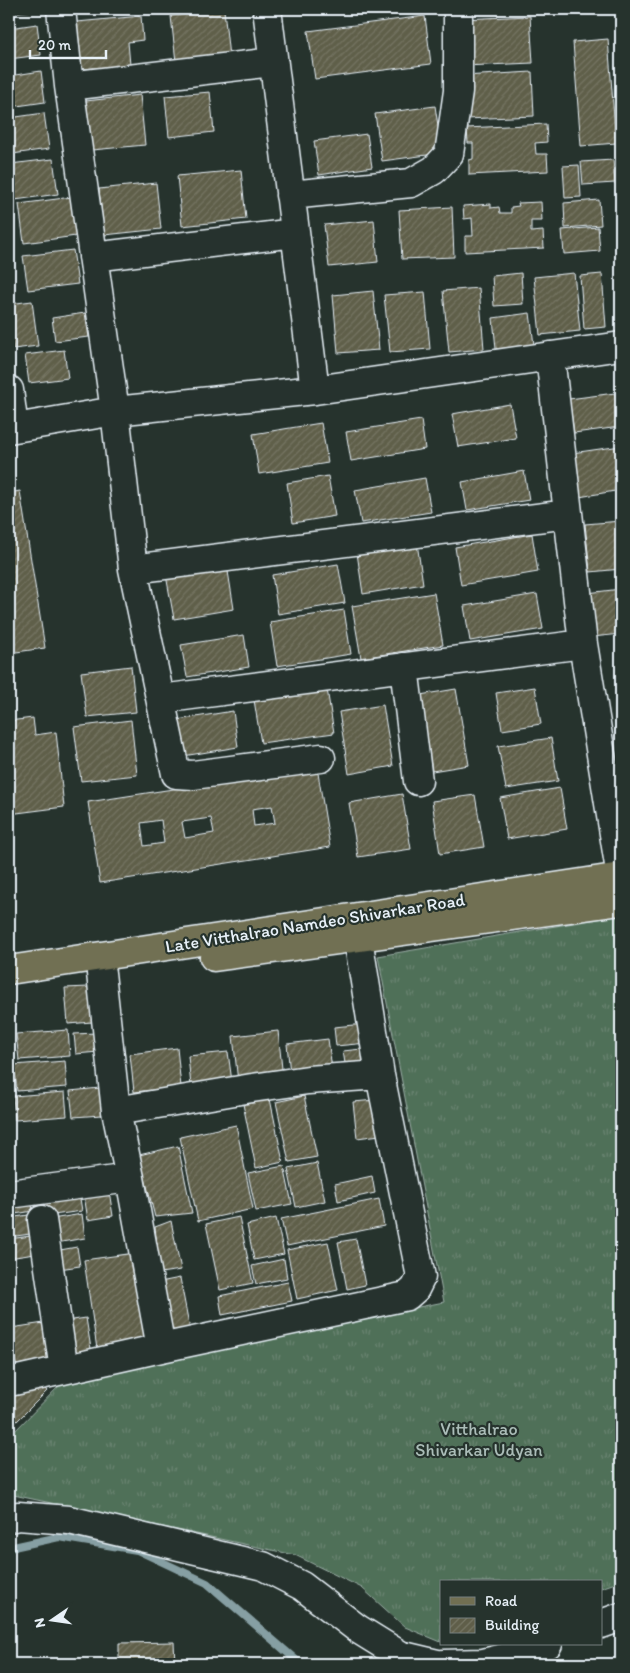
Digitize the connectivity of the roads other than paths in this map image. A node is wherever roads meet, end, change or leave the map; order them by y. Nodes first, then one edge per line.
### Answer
1 (61, 9) edge
2 (266, 9) edge
3 (458, 9) edge
4 (273, 62) junction
5 (69, 86) junction
6 (290, 195) junction
7 (295, 233) junction
8 (93, 257) junction
9 (621, 346) edge
10 (550, 356) junction
11 (9, 390) edge
12 (315, 390) junction
13 (115, 411) junction
14 (11, 428) edge
15 (568, 514) junction
16 (133, 569) junction
17 (583, 644) junction
18 (404, 667) junction
19 (161, 698) junction
20 (322, 758) dead end
21 (418, 781) dead end
22 (621, 876) edge
23 (621, 902) edge
24 (358, 938) junction
25 (9, 970) edge
26 (101, 973) junction
27 (9, 988) edge
28 (380, 1075) junction
29 (116, 1111) junction
30 (130, 1178) junction
31 (9, 1194) edge
32 (42, 1220) dead end
33 (161, 1348) junction
34 (64, 1370) junction
35 (9, 1382) edge
36 (9, 1518) edge
37 (621, 1617) edge
38 (602, 1624) edge
39 (543, 1646) edge
40 (438, 1664) edge
41 (443, 1664) edge

1 - 5 street
2 - 4 street
3 - 6 street
4 - 5 street
4 - 6 street
5 - 8 street
6 - 7 street
7 - 8 street
7 - 12 street
8 - 13 street
9 - 10 street
10 - 12 street
10 - 15 street
11 - 14 street
12 - 13 street
13 - 14 street
13 - 16 street
15 - 16 street
15 - 17 street
16 - 19 street
17 - 18 street
17 - 22 street
18 - 19 street
18 - 21 street
19 - 20 street
22 - 25 main road, Late Vitthalrao Namdeo Shivarkar Road
23 - 24 main road, Late Vitthalrao Namdeo Shivarkar Road
24 - 26 main road, Late Vitthalrao Namdeo Shivarkar Road
24 - 28 street
26 - 27 main road, Late Vitthalrao Namdeo Shivarkar Road
26 - 29 street
28 - 29 street
28 - 33 street
29 - 30 street
30 - 31 street
30 - 33 street
32 - 34 street
33 - 34 street
34 - 35 street
36 - 40 street
37 - 38 street
39 - 41 street

